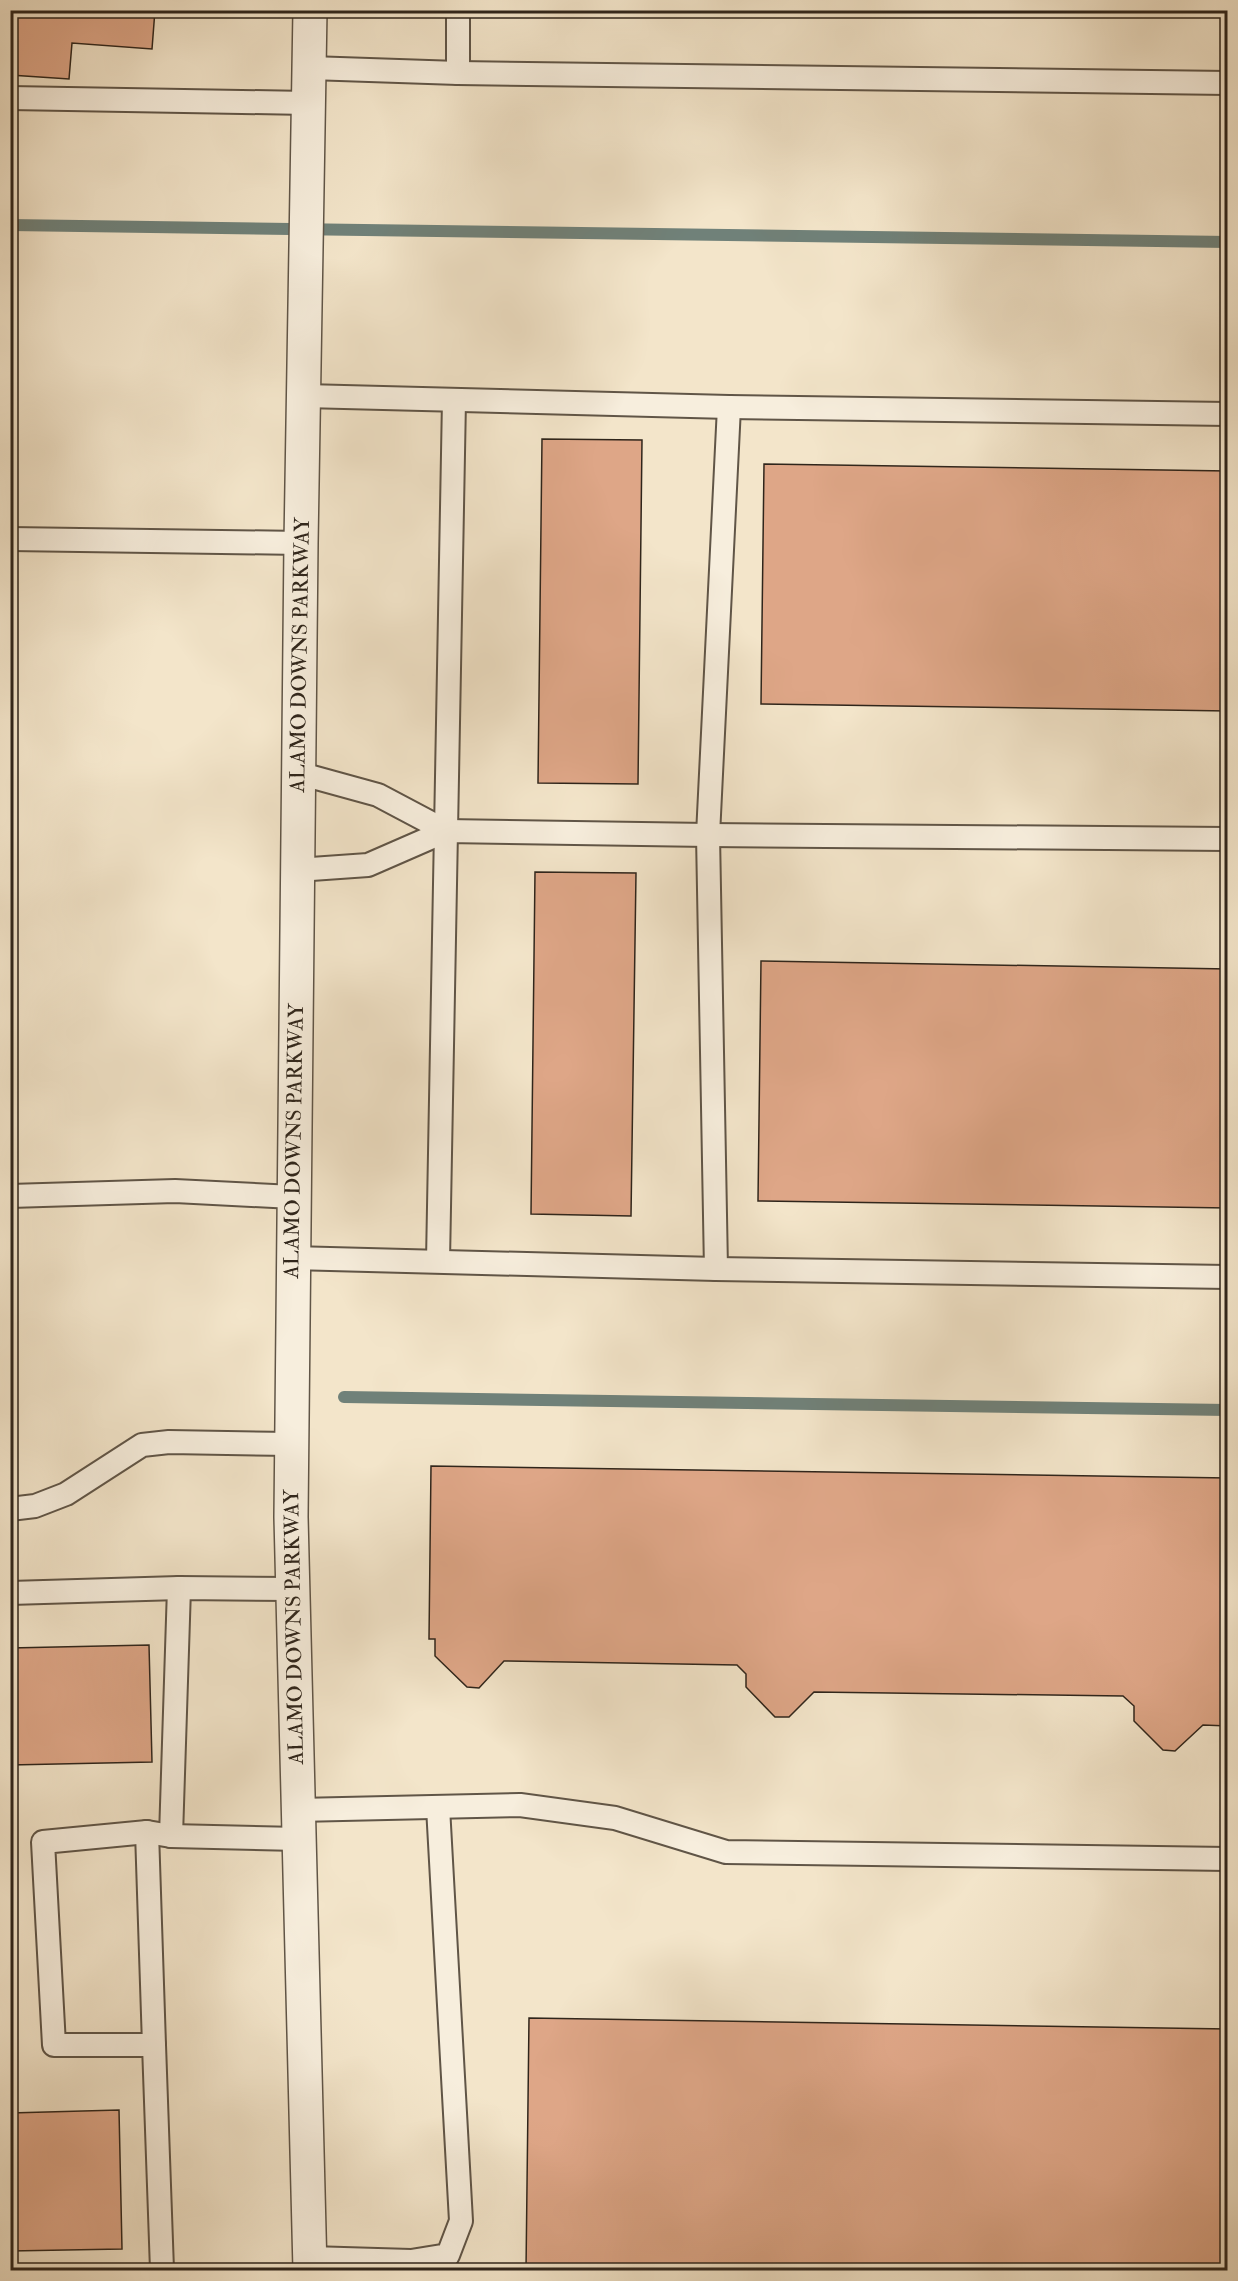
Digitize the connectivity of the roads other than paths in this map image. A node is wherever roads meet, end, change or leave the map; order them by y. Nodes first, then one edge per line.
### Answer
1 (310, 10) edge
2 (458, 10) edge
3 (310, 68) junction
4 (458, 73) junction
5 (1227, 82) edge
6 (10, 98) edge
7 (308, 103) junction
8 (305, 396) junction
9 (454, 400) junction
10 (729, 407) junction
11 (1227, 414) edge
12 (10, 539) edge
13 (301, 543) junction
14 (298, 773) junction
15 (446, 831) junction
16 (708, 835) junction
17 (1227, 838) edge
18 (297, 870) junction
19 (10, 1196) edge
20 (293, 1197) junction
21 (292, 1258) junction
22 (438, 1261) junction
23 (716, 1269) junction
24 (1227, 1277) edge
25 (291, 1444) junction
26 (10, 1509) edge
27 (179, 1588) junction
28 (292, 1589) junction
29 (10, 1593) edge
30 (438, 1807) junction
31 (298, 1825) junction
32 (147, 1832) junction
33 (171, 1836) junction
34 (1227, 1859) edge
35 (154, 2044) junction
36 (310, 2264) edge
37 (162, 2271) edge

1 - 3 street, ALAMO DOWNS PARKWAY
2 - 4 lane
3 - 4 lane
3 - 7 street, ALAMO DOWNS PARKWAY
4 - 5 lane
6 - 7 lane
7 - 8 street, ALAMO DOWNS PARKWAY
8 - 9 lane
8 - 13 street, ALAMO DOWNS PARKWAY
9 - 10 lane
9 - 15 lane
10 - 11 lane
10 - 16 lane
12 - 13 lane
13 - 14 street, ALAMO DOWNS PARKWAY
14 - 15 lane
14 - 18 street, ALAMO DOWNS PARKWAY
15 - 16 lane
15 - 18 lane
15 - 22 lane
16 - 17 lane
16 - 23 lane
18 - 20 street, ALAMO DOWNS PARKWAY
19 - 20 lane
20 - 21 street, ALAMO DOWNS PARKWAY
21 - 22 lane
21 - 25 street, ALAMO DOWNS PARKWAY
22 - 23 lane
23 - 24 lane
25 - 26 lane
25 - 28 street, ALAMO DOWNS PARKWAY
27 - 28 lane
27 - 29 lane
27 - 33 lane
28 - 31 street, ALAMO DOWNS PARKWAY
30 - 31 lane
30 - 34 lane
30 - 36 lane
31 - 33 lane
31 - 36 street, ALAMO DOWNS PARKWAY
32 - 33 lane
32 - 35 lane
32 - 35 lane
35 - 37 lane

